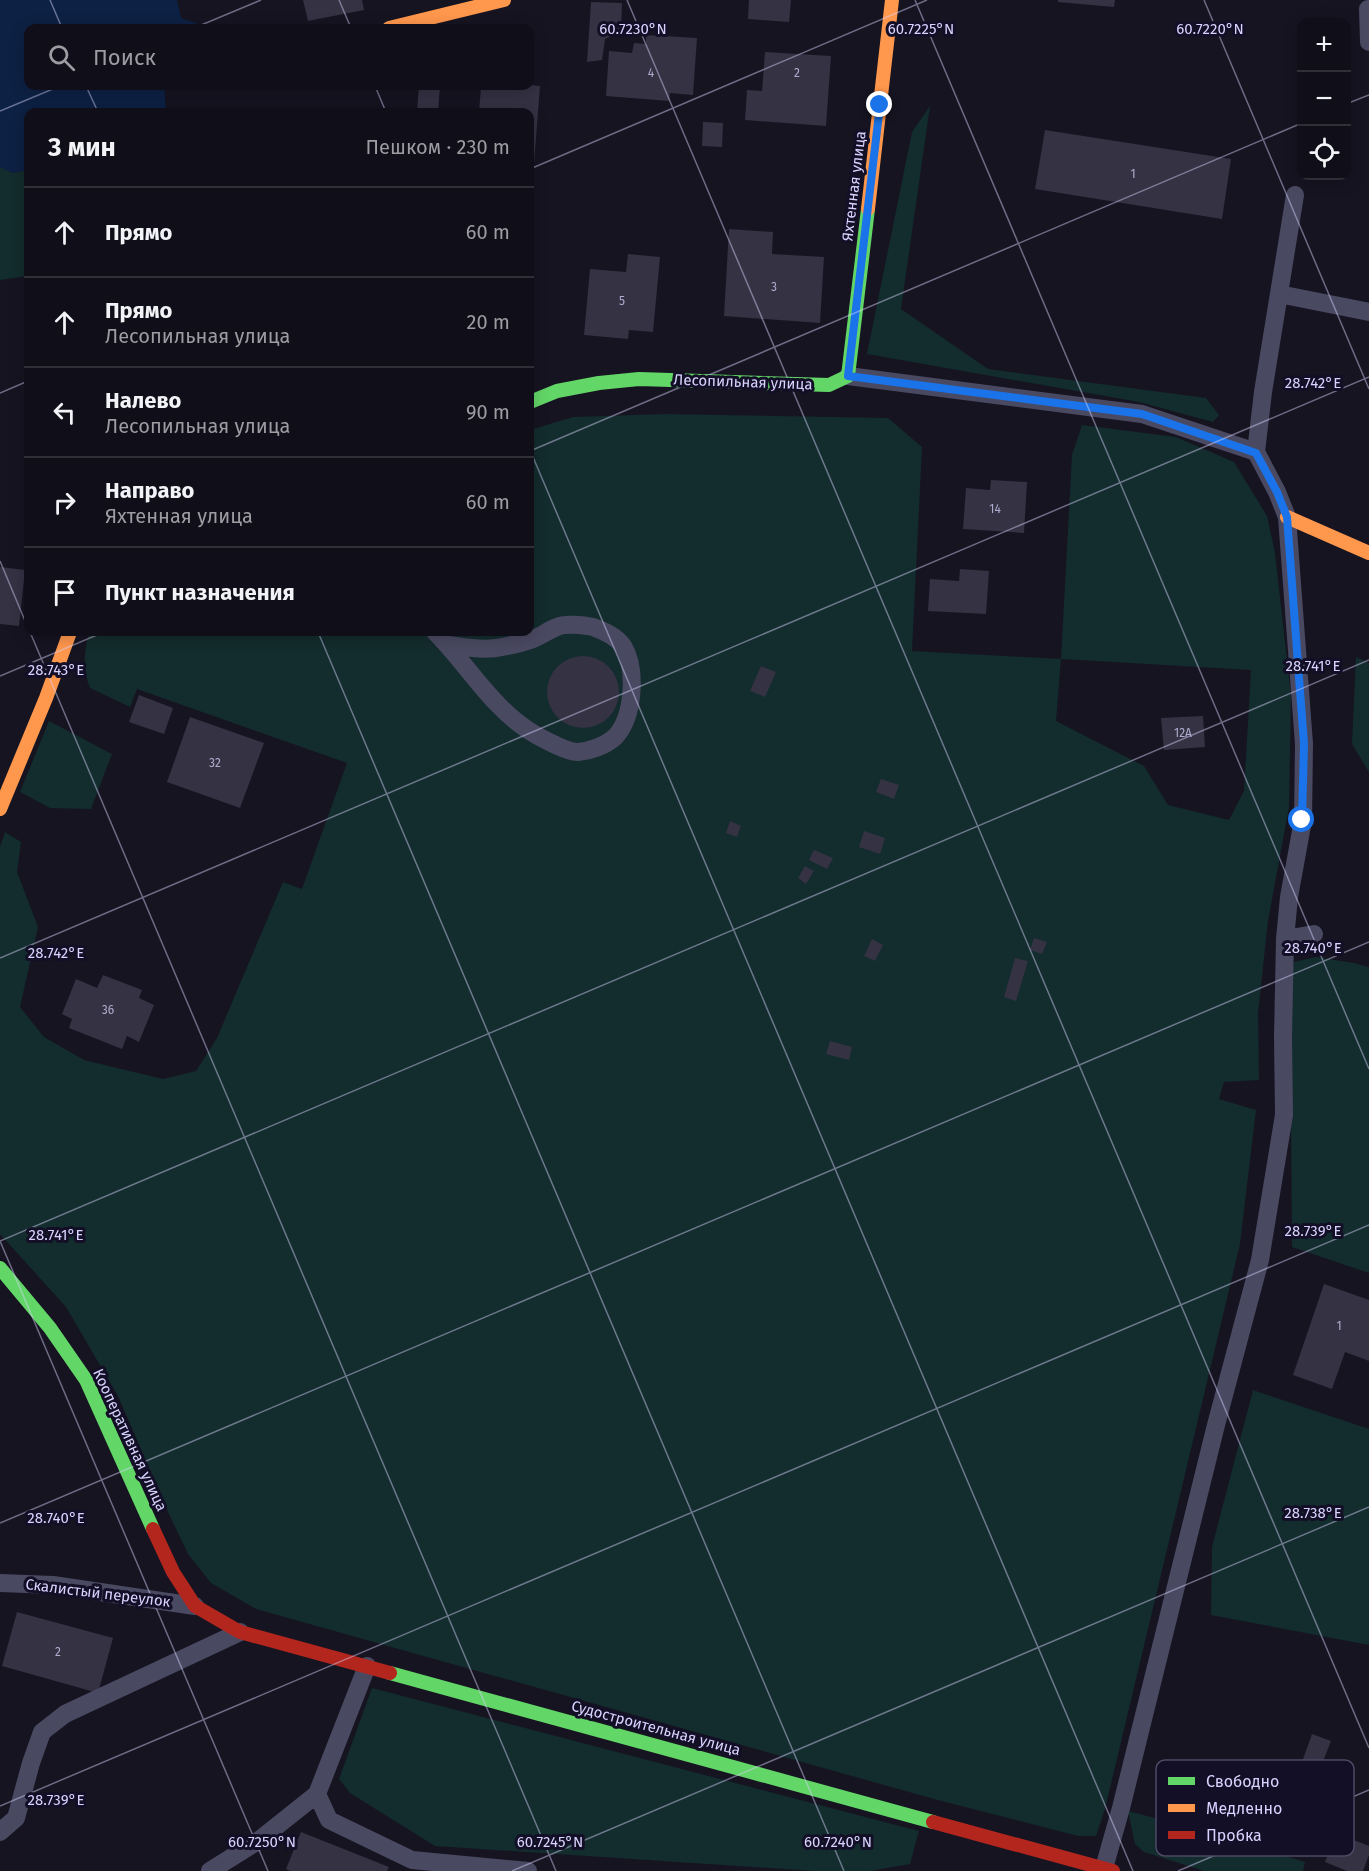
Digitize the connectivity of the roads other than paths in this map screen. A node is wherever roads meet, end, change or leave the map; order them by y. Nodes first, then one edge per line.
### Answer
1 (504, 0) edge
2 (892, 0) edge
3 (1368, 9) edge
4 (405, 24) edge
5 (1369, 42) edge
6 (1296, 195) dead end
7 (1279, 294) junction
8 (1369, 312) edge
9 (848, 376) junction
10 (534, 400) edge
11 (1256, 453) junction
12 (1287, 517) junction
13 (1369, 553) edge
14 (69, 636) edge
15 (439, 636) edge
16 (448, 645) junction
17 (0, 809) edge
18 (1314, 934) dead end
19 (1285, 939) junction
20 (0, 1268) edge
21 (0, 1582) edge
22 (195, 1606) junction
23 (240, 1632) junction
24 (367, 1666) junction
25 (317, 1794) junction
26 (0, 1832) edge
27 (1108, 1869) edge
28 (210, 1871) edge
29 (528, 1871) edge
30 (1083, 1871) edge

1 - 4 street
2 - 9 street, Яхтенная улица
3 - 5 lane
6 - 7 lane
7 - 8 lane
7 - 11 lane
9 - 10 street, Лесопильная улица
9 - 11 lane, Лесопильная улица
11 - 12 lane
12 - 13 street
12 - 19 lane
14 - 17 street
15 - 16 lane
16 - 16 lane
18 - 19 lane
19 - 27 lane
20 - 22 street, Кооперативная улица
21 - 22 lane, Скалистый переулок
22 - 23 street, Судостроительная улица
23 - 24 street, Судостроительная улица
23 - 26 lane
24 - 25 lane
24 - 27 street, Судостроительная улица
25 - 28 lane
25 - 29 lane
27 - 30 lane

